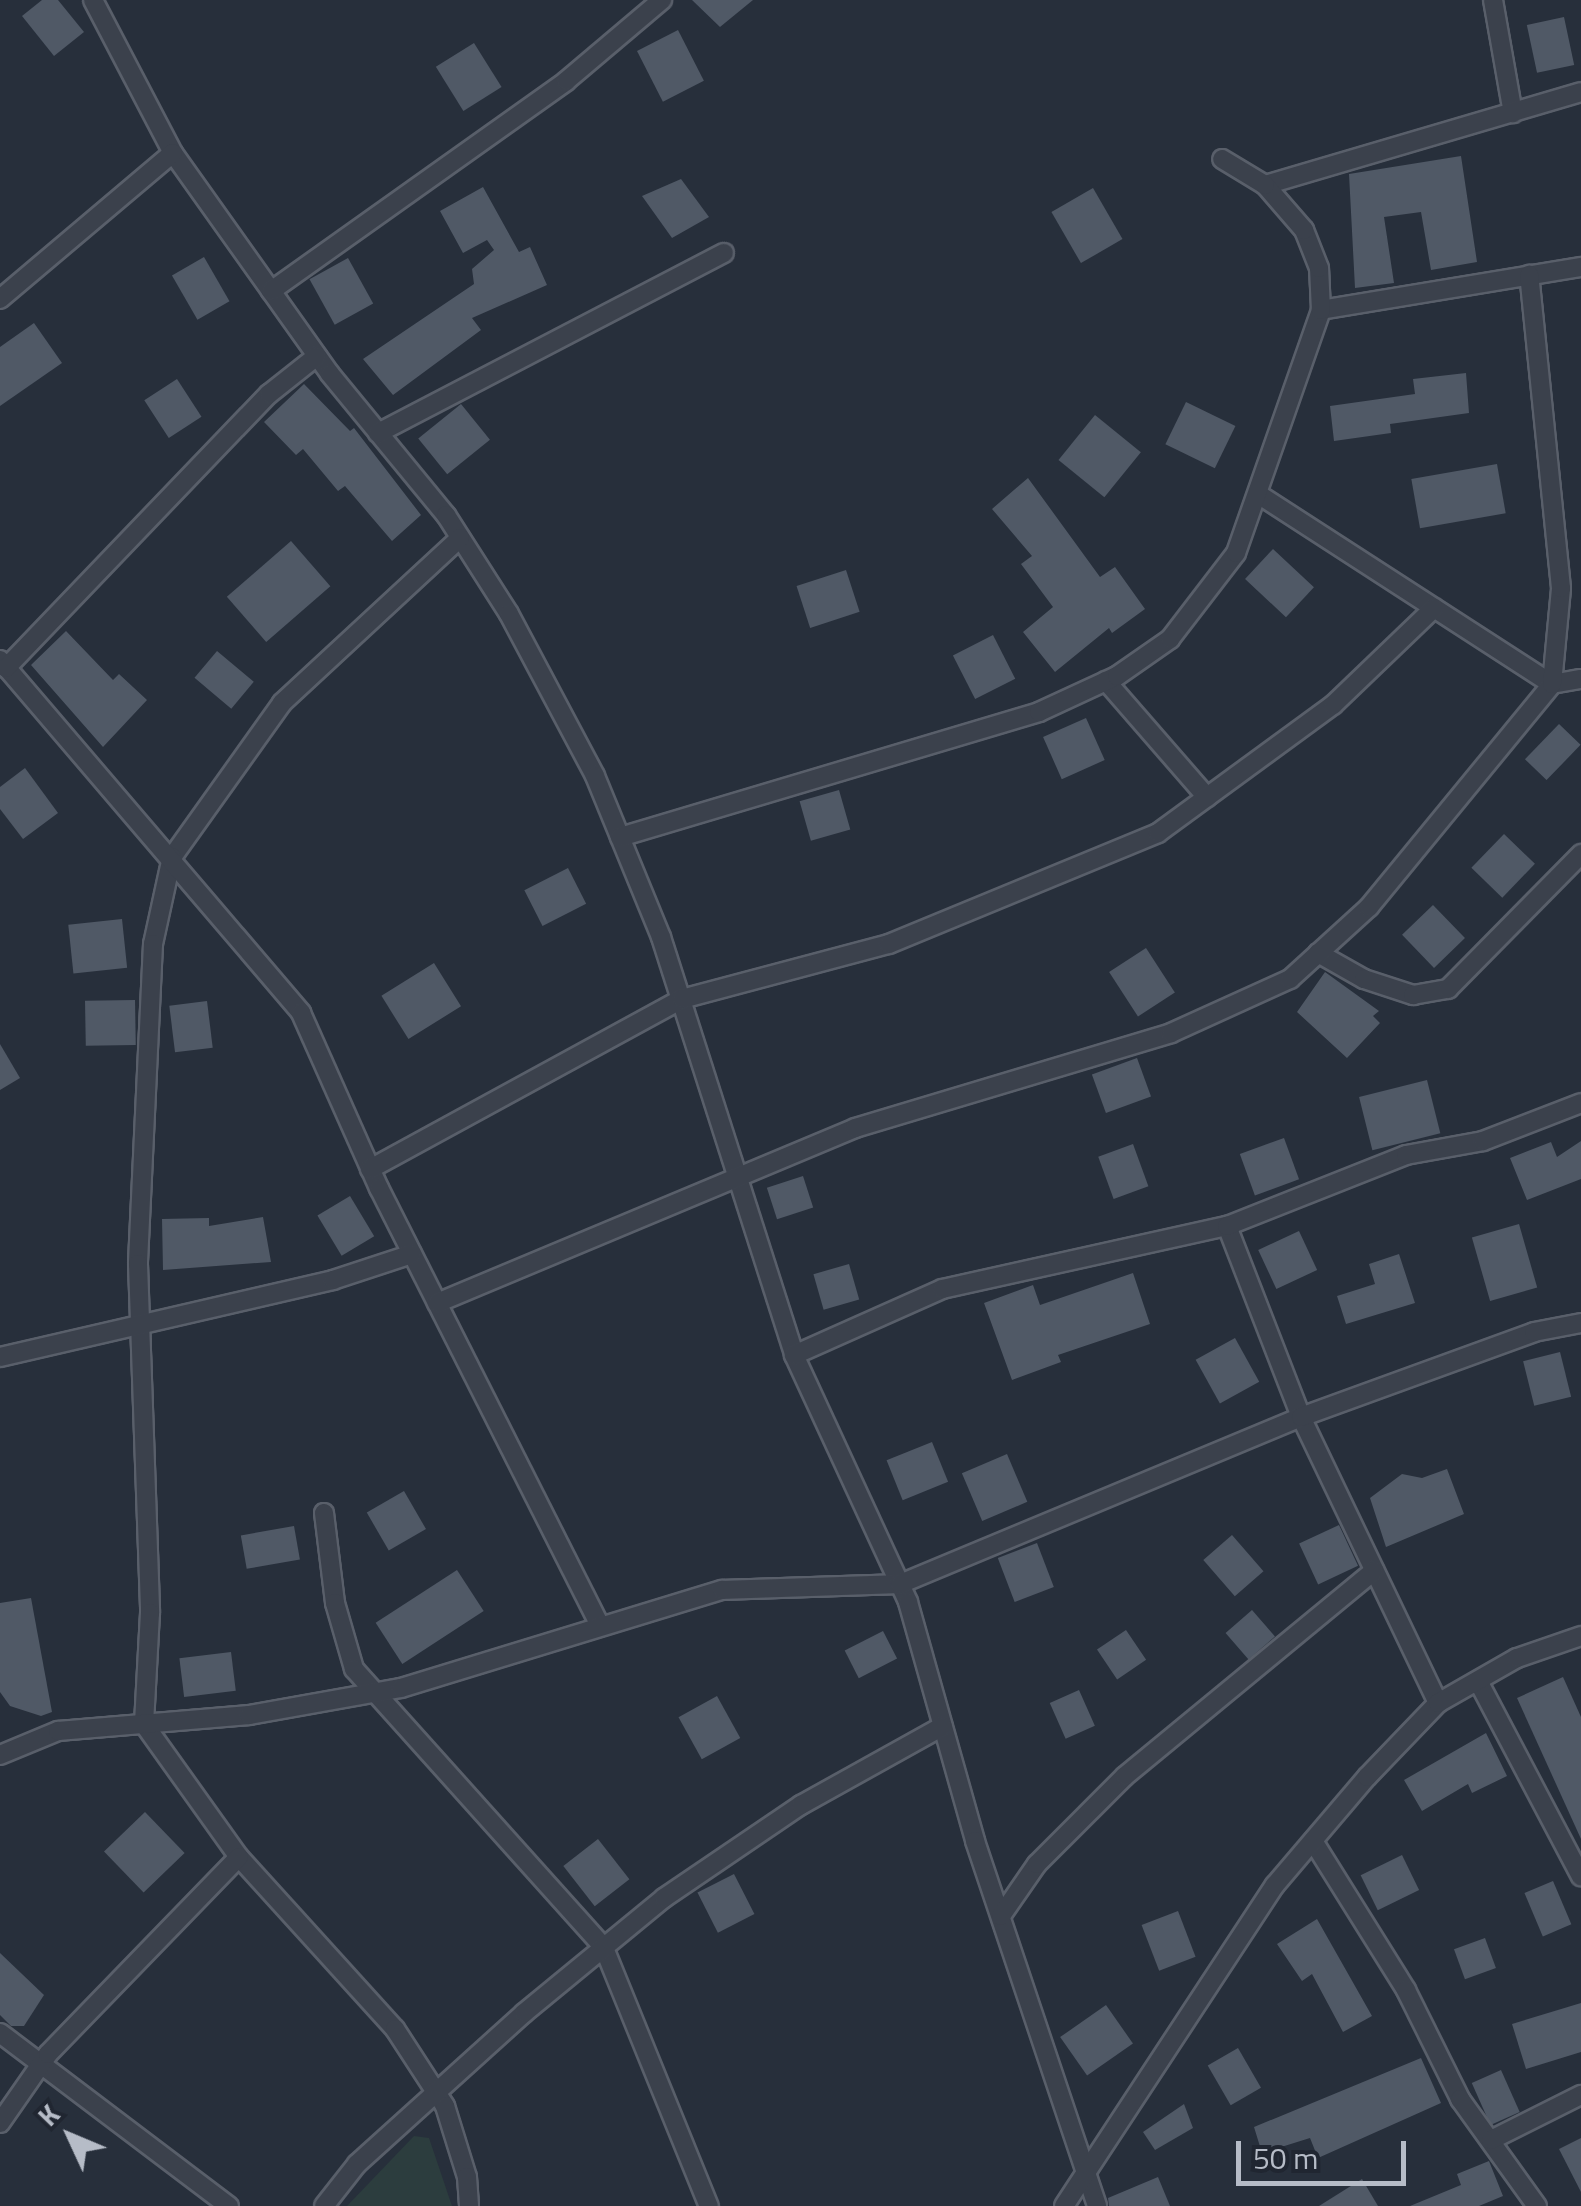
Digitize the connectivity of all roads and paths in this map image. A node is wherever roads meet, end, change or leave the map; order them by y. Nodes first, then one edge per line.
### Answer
1 (93, 0) edge
2 (662, 0) edge
3 (1493, 0) edge
4 (1581, 92) edge
5 (1512, 113) junction
6 (172, 153) junction
7 (1222, 159) dead end
8 (1265, 185) junction
9 (724, 253) dead end
10 (1581, 267) edge
11 (1529, 275) junction
12 (271, 291) junction
13 (0, 299) edge
14 (1321, 310) junction
15 (317, 356) junction
16 (378, 432) junction
17 (1258, 494) junction
18 (460, 538) junction
19 (1434, 608) junction
20 (3, 664) edge
21 (1581, 679) edge
22 (1106, 681) junction
23 (1552, 684) junction
24 (1208, 796) junction
25 (620, 837) junction
26 (1581, 854) edge
27 (172, 857) junction
28 (1318, 953) junction
29 (682, 999) junction
30 (1581, 1104) edge
31 (370, 1169) junction
32 (741, 1177) junction
33 (1227, 1226) junction
34 (412, 1254) junction
35 (437, 1303) junction
36 (1581, 1323) edge
37 (140, 1326) junction
38 (794, 1355) junction
39 (0, 1356) edge
40 (1301, 1417) junction
41 (324, 1514) dead end
42 (1374, 1570) junction
43 (900, 1584) junction
44 (599, 1623) junction
45 (1581, 1636) edge
46 (1478, 1681) junction
47 (370, 1693) junction
48 (1438, 1703) junction
49 (144, 1724) junction
50 (943, 1726) junction
51 (3, 1746) edge
52 (1312, 1841) junction
53 (239, 1857) junction
54 (1581, 1876) edge
55 (1001, 1916) junction
56 (604, 1948) junction
57 (0, 2033) edge
58 (40, 2065) junction
59 (436, 2093) junction
60 (1581, 2095) edge
61 (0, 2123) edge
62 (1491, 2140) junction
63 (1086, 2175) junction
64 (229, 2206) edge
65 (324, 2206) edge
66 (468, 2206) edge
67 (709, 2206) edge
68 (1064, 2206) edge
69 (1097, 2206) edge
70 (1538, 2206) edge

1 - 6 street
2 - 12 street
3 - 5 street
4 - 5 street
5 - 8 street
6 - 12 street
6 - 13 street
7 - 8 street
8 - 14 street
9 - 16 street
10 - 11 street
11 - 14 street
11 - 23 street
12 - 15 street
14 - 17 street
15 - 16 street
15 - 20 street
16 - 18 street
17 - 19 street
17 - 22 street
18 - 25 street
18 - 27 street
19 - 23 street
19 - 24 street
20 - 27 street
21 - 23 street
22 - 24 street
22 - 25 street
23 - 28 street
24 - 29 street
25 - 29 street
26 - 28 street
27 - 31 street
27 - 37 street
28 - 32 street
29 - 31 street
29 - 32 street
30 - 33 street
31 - 34 street
32 - 35 street
32 - 38 street
33 - 38 street
33 - 40 street
34 - 35 street
34 - 37 street
35 - 44 street
36 - 40 street
37 - 39 street
37 - 49 street
38 - 43 street
40 - 42 street
40 - 43 street
41 - 47 street
42 - 48 street
42 - 55 street
43 - 44 street
43 - 50 street
44 - 47 street
45 - 46 street
46 - 48 street
46 - 54 street
47 - 49 street
47 - 56 street
48 - 52 street
49 - 51 street
49 - 53 street
50 - 55 street
50 - 56 street
52 - 62 street
52 - 63 street
53 - 58 street
53 - 59 street
55 - 63 street
56 - 59 street
56 - 67 street
57 - 58 street
58 - 61 street
58 - 64 street
59 - 65 street
59 - 66 street
60 - 62 street
62 - 70 street
63 - 68 street
63 - 69 street

